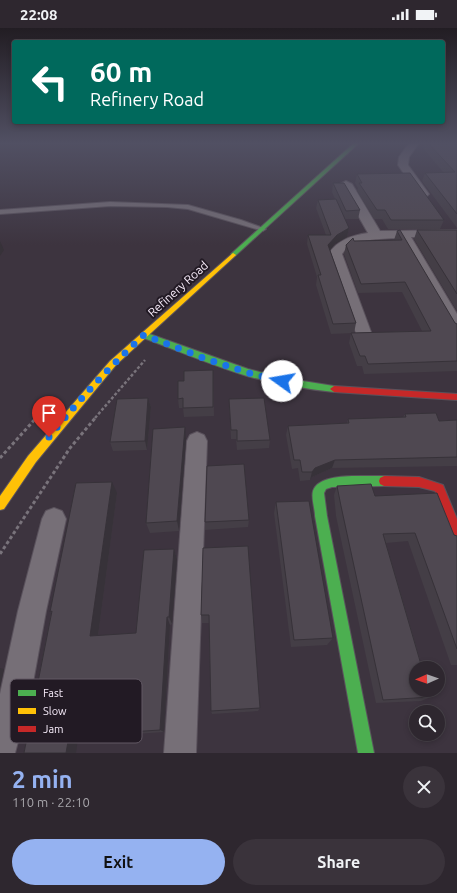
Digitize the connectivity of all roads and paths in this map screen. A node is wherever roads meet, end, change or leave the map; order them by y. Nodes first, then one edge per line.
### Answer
1 (320, 177) edge
2 (411, 177) edge
3 (346, 184) edge
4 (430, 203) edge
5 (0, 212) edge
6 (443, 222) edge
7 (263, 229) junction
8 (455, 234) edge
9 (376, 235) junction
10 (403, 235) junction
11 (457, 328) edge
12 (363, 332) edge
13 (144, 335) junction
14 (457, 397) edge
15 (197, 441) dead end
16 (0, 504) edge
17 (54, 519) dead end
18 (457, 533) edge
19 (19, 679) edge
20 (10, 713) edge
21 (0, 749) edge
22 (180, 753) edge
23 (366, 753) edge

1 - 7 main road, Refinery Road
2 - 4 street
3 - 9 street
5 - 7 lane
6 - 8 street
7 - 13 main road, Refinery Road
8 - 10 street
9 - 10 street
9 - 12 street
10 - 11 street
13 - 14 main road
13 - 16 main road, Refinery Road
15 - 22 street
17 - 19 street
18 - 23 main road
20 - 21 street

